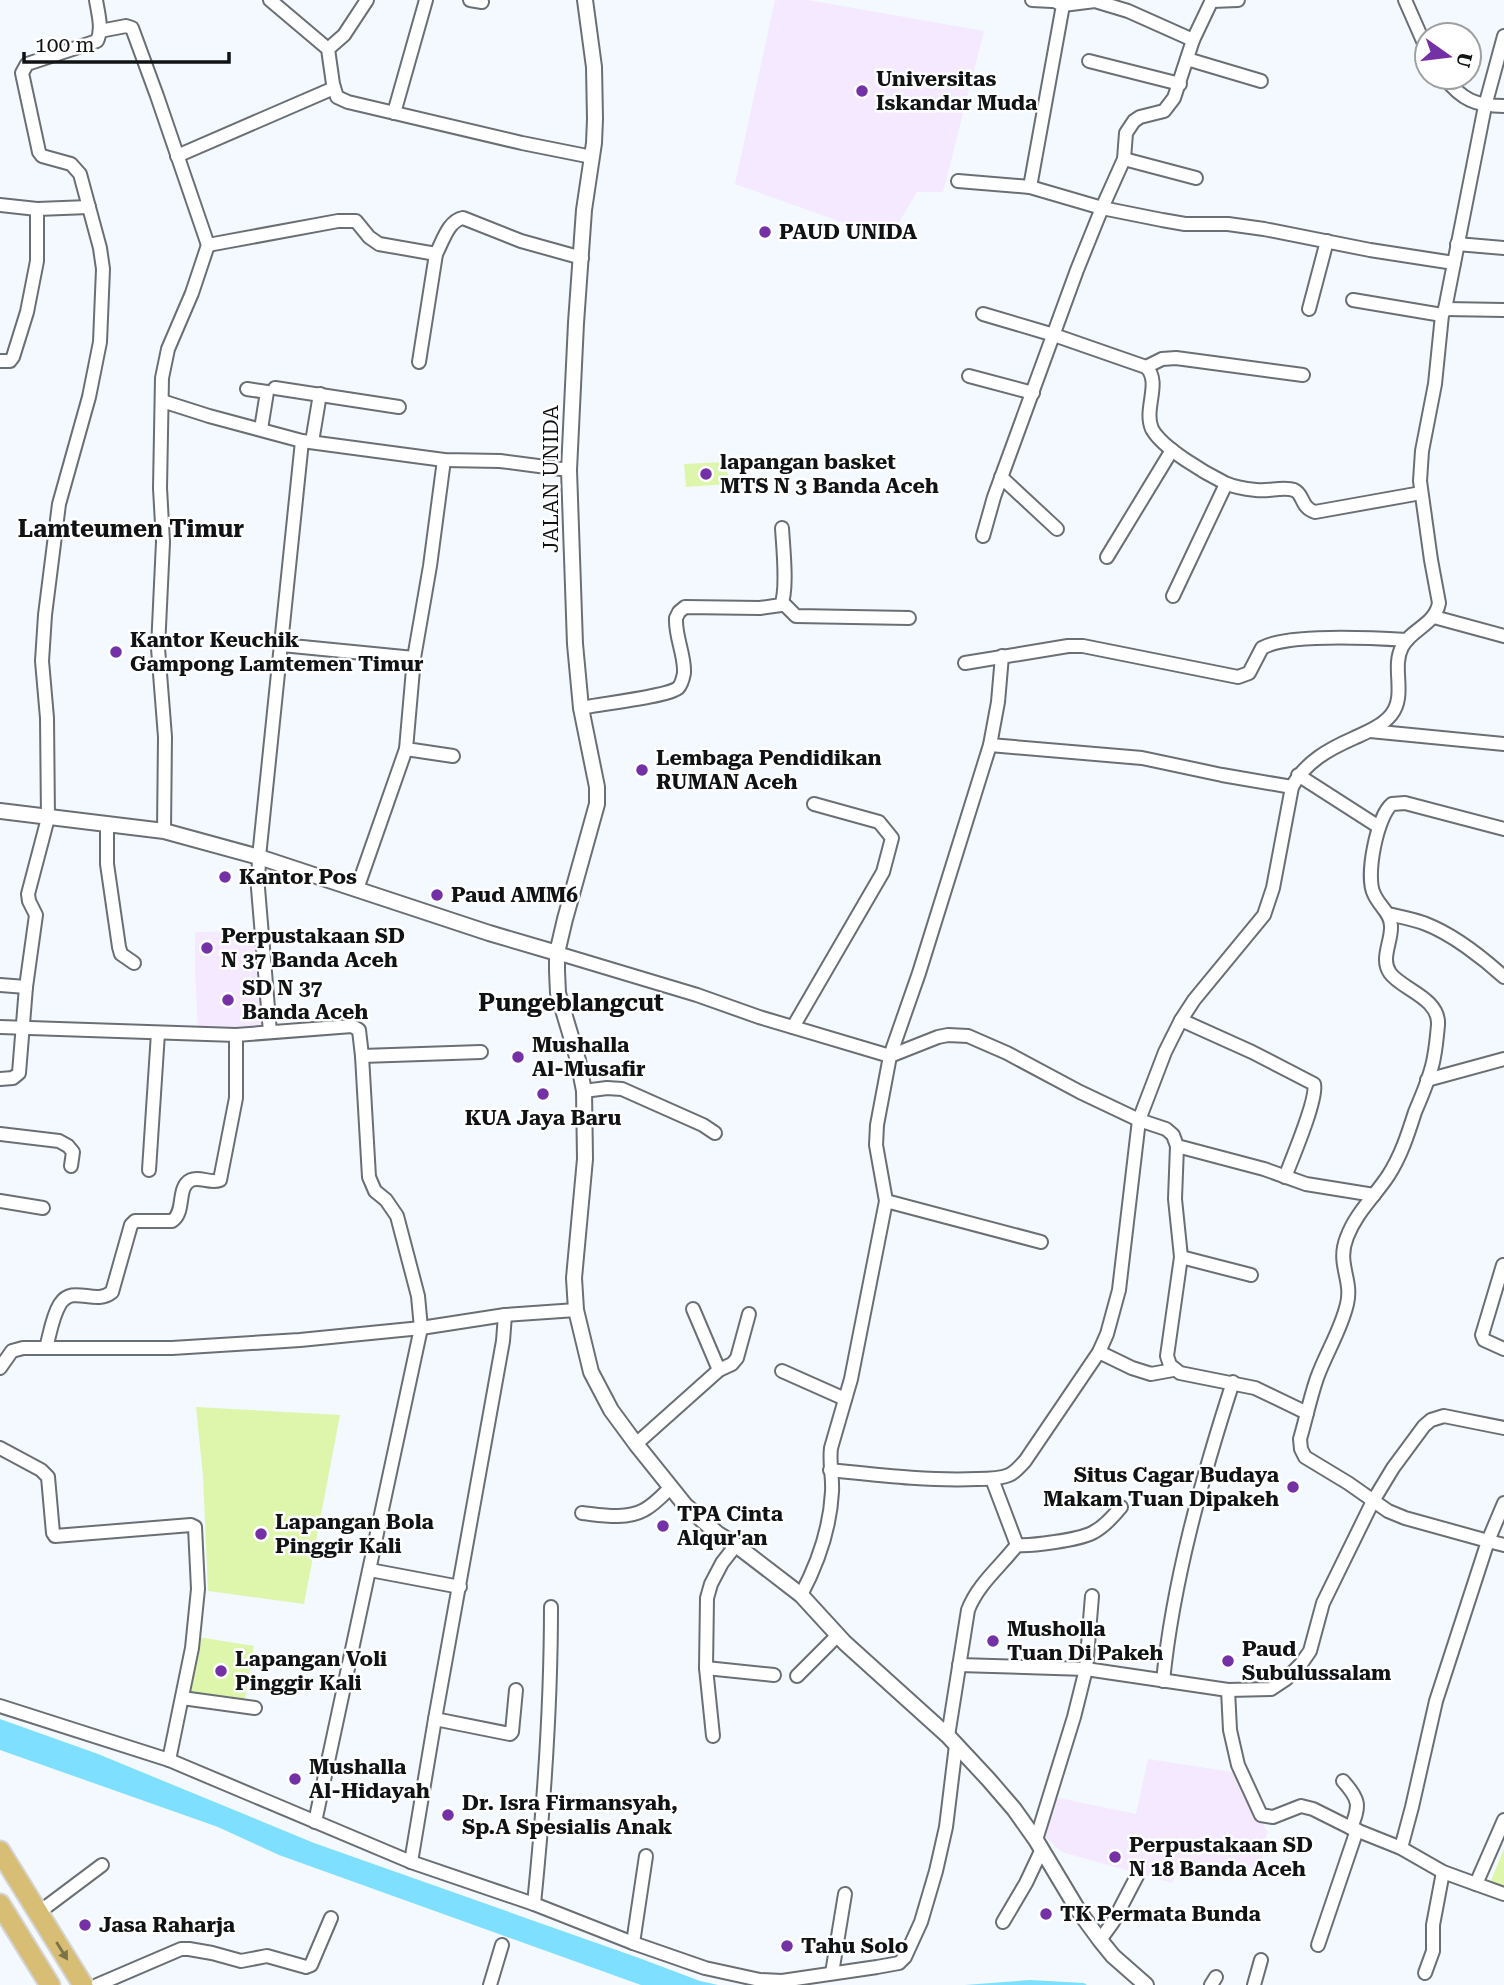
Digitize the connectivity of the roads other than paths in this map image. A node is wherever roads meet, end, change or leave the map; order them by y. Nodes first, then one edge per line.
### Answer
1 (96, 0) edge
2 (270, 0) edge
3 (367, 0) edge
4 (426, 0) edge
5 (585, 0) edge
6 (1032, 0) edge
7 (1212, 0) edge
8 (1238, 0) edge
9 (1405, 0) edge
10 (1056, 2) edge
11 (1128, 6) edge
12 (1414, 21) edge
13 (100, 31) junction
14 (1504, 36) edge
15 (1194, 40) junction
16 (328, 50) junction
17 (1187, 60) junction
18 (1090, 61) dead end
19 (1261, 81) dead end
20 (1180, 85) junction
21 (334, 88) junction
22 (1458, 91) edge
23 (1485, 106) junction
24 (1504, 106) edge
25 (394, 113) junction
26 (177, 156) junction
27 (592, 157) junction
28 (1124, 159) junction
29 (1196, 178) dead end
30 (958, 181) dead end
31 (1030, 187) junction
32 (0, 205) edge
33 (89, 208) junction
34 (1101, 208) junction
35 (37, 209) junction
36 (1327, 241) junction
37 (1457, 244) junction
38 (208, 246) junction
39 (1504, 248) edge
40 (436, 254) junction
41 (582, 258) junction
42 (1454, 263) junction
43 (1353, 300) dead end
44 (1309, 309) dead end
45 (1504, 310) edge
46 (1443, 312) junction
47 (983, 314) dead end
48 (1054, 335) junction
49 (0, 361) edge
50 (419, 362) dead end
51 (1146, 367) junction
52 (1303, 375) dead end
53 (969, 376) dead end
54 (275, 388) dead end
55 (247, 389) dead end
56 (1033, 393) junction
57 (320, 394) junction
58 (162, 401) junction
59 (398, 407) dead end
60 (261, 429) junction
61 (307, 441) junction
62 (1172, 450) junction
63 (444, 460) junction
64 (569, 470) junction
65 (1001, 477) junction
66 (1226, 484) junction
67 (1421, 493) junction
68 (782, 528) dead end
69 (1057, 529) dead end
70 (983, 536) dead end
71 (1107, 557) dead end
72 (1173, 596) dead end
73 (783, 603) junction
74 (1434, 617) junction
75 (909, 618) dead end
76 (1504, 636) edge
77 (1407, 640) junction
78 (282, 645) junction
79 (1002, 656) junction
80 (414, 658) junction
81 (965, 663) dead end
82 (581, 708) junction
83 (1370, 731) junction
84 (1504, 744) edge
85 (990, 745) junction
86 (406, 749) junction
87 (453, 756) dead end
88 (1295, 781) junction
89 (814, 804) dead end
90 (0, 811) edge
91 (48, 818) junction
92 (107, 825) junction
93 (1379, 827) junction
94 (1504, 829) edge
95 (164, 831) junction
96 (259, 856) junction
97 (356, 889) junction
98 (1388, 914) junction
99 (557, 953) junction
100 (134, 963) dead end
101 (1504, 977) edge
102 (0, 985) edge
103 (26, 987) junction
104 (1181, 1020) junction
105 (0, 1027) edge
106 (793, 1027) junction
107 (23, 1028) junction
108 (270, 1032) junction
109 (158, 1034) junction
110 (236, 1035) junction
111 (481, 1052) dead end
112 (362, 1056) junction
113 (890, 1056) junction
114 (1504, 1059) edge
115 (0, 1079) edge
116 (1427, 1080) junction
117 (584, 1091) junction
118 (1139, 1120) junction
119 (715, 1133) dead end
120 (0, 1134) edge
121 (1177, 1146) junction
122 (71, 1167) dead end
123 (149, 1170) dead end
124 (1285, 1177) junction
125 (1374, 1195) junction
126 (0, 1201) edge
127 (886, 1201) junction
128 (43, 1208) dead end
129 (1041, 1242) dead end
130 (1181, 1257) junction
131 (1503, 1265) edge
132 (1251, 1275) dead end
133 (693, 1309) dead end
134 (576, 1310) junction
135 (749, 1314) dead end
136 (505, 1315) junction
137 (421, 1328) junction
138 (46, 1348) junction
139 (1504, 1349) edge
140 (1099, 1352) junction
141 (0, 1368) edge
142 (719, 1370) junction
143 (1173, 1370) junction
144 (782, 1371) dead end
145 (1233, 1382) junction
146 (845, 1399) junction
147 (1307, 1413) junction
148 (1504, 1428) edge
149 (636, 1444) junction
150 (0, 1448) edge
151 (830, 1470) junction
152 (992, 1479) junction
153 (671, 1488) junction
154 (1373, 1502) junction
155 (1504, 1503) edge
156 (1121, 1507) dead end
157 (582, 1513) dead end
158 (1488, 1541) junction
159 (736, 1545) junction
160 (1017, 1545) junction
161 (1504, 1545) edge
162 (370, 1570) junction
163 (460, 1587) junction
164 (801, 1595) junction
165 (1092, 1596) dead end
166 (551, 1607) dead end
167 (838, 1635) junction
168 (959, 1665) junction
169 (706, 1668) junction
170 (1086, 1669) junction
171 (774, 1675) dead end
172 (797, 1676) dead end
173 (1163, 1681) junction
174 (516, 1690) dead end
175 (1228, 1690) junction
176 (182, 1698) junction
177 (0, 1706) edge
178 (255, 1708) dead end
179 (435, 1718) junction
180 (713, 1736) dead end
181 (952, 1740) junction
182 (169, 1760) junction
183 (1343, 1781) dead end
184 (1504, 1819) edge
185 (316, 1822) junction
186 (1354, 1829) junction
187 (1039, 1844) junction
188 (1401, 1848) junction
189 (0, 1851) edge
190 (646, 1856) dead end
191 (411, 1862) junction
192 (102, 1865) dead end
193 (1443, 1872) junction
194 (1137, 1877) dead end
195 (1476, 1884) junction
196 (845, 1894) dead end
197 (1504, 1894) edge
198 (0, 1904) edge
199 (534, 1904) junction
200 (38, 1913) junction
201 (331, 1918) dead end
202 (1003, 1922) dead end
203 (5, 1926) edge
204 (1100, 1940) junction
205 (633, 1943) junction
206 (502, 1945) dead end
207 (1318, 1945) dead end
208 (1261, 1961) dead end
209 (832, 1973) junction
210 (1425, 1973) dead end
211 (783, 1983) edge
212 (50, 1985) edge
213 (83, 1985) edge
214 (97, 1985) edge
215 (490, 1985) edge
216 (1146, 1985) edge
217 (1254, 1985) edge

1 - 13 street
2 - 16 street
3 - 16 street
4 - 25 street
5 - 27 street, JALAN UNIDA
6 - 10 street
7 - 8 street
7 - 15 street
9 - 12 street
10 - 11 street
10 - 31 street
11 - 15 street
13 - 26 street
13 - 33 street
14 - 23 street
15 - 17 street
16 - 21 street
17 - 19 street
17 - 20 street
18 - 20 street
20 - 28 street
21 - 25 street
21 - 26 street
22 - 23 street
23 - 24 street
23 - 37 street
25 - 27 street
26 - 38 street
27 - 41 street, JALAN UNIDA
28 - 29 street
28 - 34 street
30 - 31 street
31 - 34 street
32 - 35 street
33 - 35 street
33 - 91 street
34 - 36 street
34 - 48 street
35 - 49 street
36 - 42 street
36 - 44 street
37 - 39 street
37 - 42 street
38 - 40 street
38 - 58 street
40 - 41 street
40 - 50 street
41 - 64 street, JALAN UNIDA
42 - 46 street
43 - 46 street
45 - 46 street
46 - 67 street
47 - 48 street
48 - 51 street
48 - 56 street
51 - 52 street
51 - 62 street
53 - 56 street
54 - 57 street
55 - 60 street
56 - 65 street
57 - 59 street
57 - 61 street
58 - 60 street
58 - 95 street
60 - 61 street
61 - 63 street
61 - 78 street
62 - 66 street
62 - 71 street
63 - 64 street
63 - 80 street
64 - 82 street, JALAN UNIDA
65 - 69 street
65 - 70 street
66 - 67 street
66 - 72 street
67 - 74 street
68 - 73 street
73 - 75 street
73 - 82 street
74 - 76 street
74 - 77 street
77 - 79 street
77 - 83 street
78 - 80 street
78 - 96 street
79 - 81 street
79 - 85 street
80 - 86 street
82 - 99 street, JALAN UNIDA
83 - 84 street
83 - 88 street
85 - 88 street
85 - 113 street
86 - 87 street
86 - 97 street
88 - 93 street
88 - 104 street
89 - 106 street
90 - 91 street
91 - 92 street
91 - 103 street
92 - 95 street
92 - 100 street
93 - 94 street
93 - 98 street
95 - 96 street
96 - 97 street
96 - 108 street
97 - 99 street
98 - 101 street
98 - 116 street
99 - 106 street
99 - 117 street, JALAN UNIDA
102 - 103 street
103 - 107 street
104 - 118 street
104 - 124 street
105 - 107 street
106 - 113 street
107 - 109 street
107 - 115 street
108 - 110 street
108 - 112 street
109 - 110 street
109 - 123 street
110 - 138 street
111 - 112 street
112 - 137 street
113 - 118 street
113 - 127 street
114 - 116 street
116 - 125 street
117 - 119 street
117 - 134 street, JALAN UNIDA
118 - 121 street
118 - 140 street
120 - 122 street
121 - 124 street
121 - 130 street
124 - 125 street
125 - 147 street
126 - 128 street
127 - 129 street
127 - 146 street
130 - 132 street
130 - 143 street
131 - 139 street
133 - 142 street
134 - 136 street
134 - 149 street, JALAN UNIDA
135 - 142 street
136 - 137 street
136 - 163 street
137 - 138 street
137 - 162 street
138 - 141 street
140 - 143 street
140 - 152 street
142 - 149 street
143 - 145 street
144 - 146 street
145 - 147 street
145 - 173 street
146 - 151 street
147 - 154 street
148 - 154 street
149 - 153 street, JALAN UNIDA
150 - 176 street
151 - 152 street
151 - 164 street
152 - 160 street
153 - 157 street
153 - 159 street, JALAN UNIDA
154 - 158 street
154 - 175 street
155 - 158 street
156 - 160 street
158 - 161 street
158 - 188 street
159 - 164 street, JALAN UNIDA
159 - 169 street
160 - 168 street
162 - 163 street
162 - 185 street
163 - 179 street
164 - 167 street, JALAN UNIDA
165 - 170 street
166 - 199 street
167 - 172 street
167 - 181 street, JALAN UNIDA
168 - 170 street
168 - 181 street
169 - 171 street
169 - 180 street
170 - 173 street
170 - 187 street
173 - 175 street
174 - 179 street
175 - 186 street
176 - 178 street
176 - 182 street
177 - 182 street
179 - 191 street
181 - 187 street, JALAN UNIDA
181 - 209 street
182 - 185 street
183 - 186 street
184 - 195 street
185 - 191 street
186 - 188 street
186 - 207 street
187 - 202 street
187 - 204 street, JALAN UNIDA
188 - 193 street
189 - 200 highway
190 - 205 street
191 - 199 street
192 - 200 street
193 - 195 street
193 - 210 street
194 - 204 street
195 - 197 street
196 - 209 street
198 - 203 highway
199 - 205 street
200 -> 213 highway
201 - 214 street
203 - 212 highway
204 - 216 street, JALAN UNIDA
205 - 211 street
206 - 215 street
208 - 217 street
209 - 211 street

